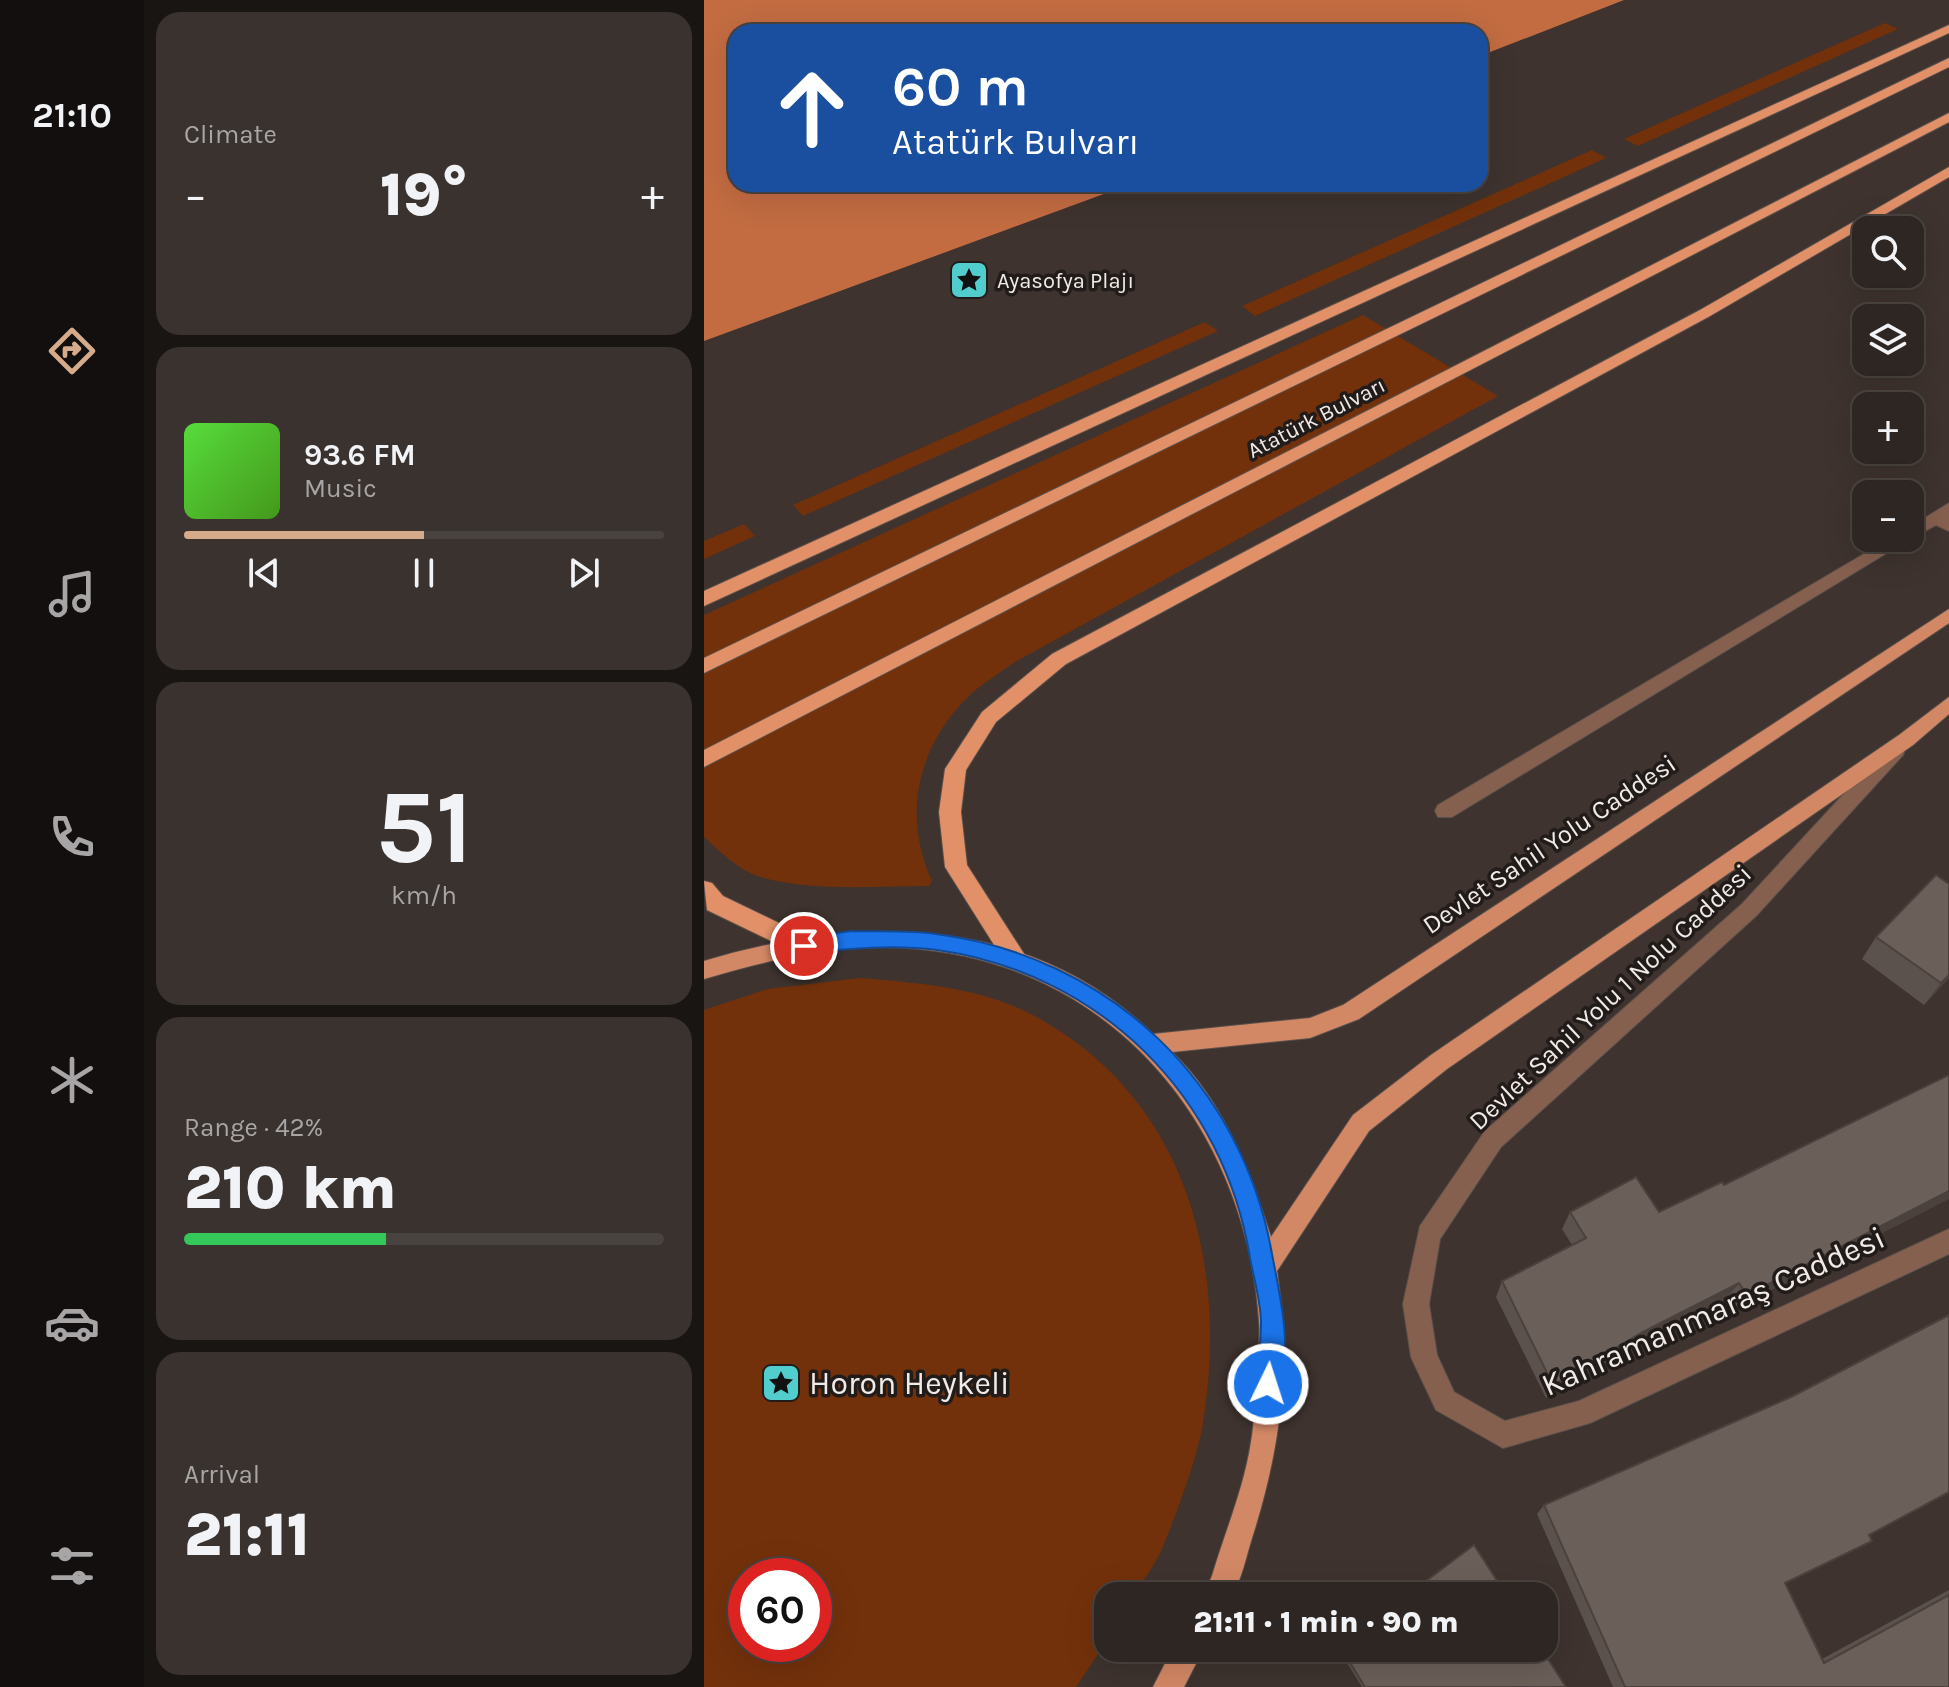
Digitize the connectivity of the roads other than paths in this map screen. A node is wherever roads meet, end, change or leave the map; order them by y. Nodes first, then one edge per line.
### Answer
1 (1949, 29) edge
2 (1949, 62) edge
3 (1949, 117) edge
4 (1949, 171) edge
5 (1945, 517) edge
6 (1924, 527) edge
7 (1880, 552) edge
8 (704, 599) edge
9 (1949, 615) edge
10 (704, 666) edge
11 (1949, 704) edge
12 (1906, 740) junction
13 (704, 759) edge
14 (1445, 811) dead end
15 (704, 890) edge
16 (804, 946) junction
17 (1016, 960) junction
18 (704, 970) edge
19 (1154, 1044) junction
20 (1949, 1241) edge
21 (1264, 1269) junction
22 (1503, 1435) joint
23 (1224, 1582) edge
24 (1181, 1662) edge
25 (1168, 1687) edge

1 - 8 highway
2 - 10 highway, Atatürk Bulvarı
3 - 13 highway, Atatürk Bulvarı
4 - 17 highway
5 - 6 street
7 - 14 street
9 - 19 main road, Devlet Sahil Yolu Caddesi
11 - 12 main road
12 - 21 main road
12 - 22 street, Devlet Sahil Yolu 1 Nolu Caddesi
15 - 16 highway
16 - 17 main road
16 - 18 main road
17 - 19 main road
19 - 21 main road
20 - 22 street, Kahramanmaraş Caddesi
21 - 23 main road
24 - 25 main road

